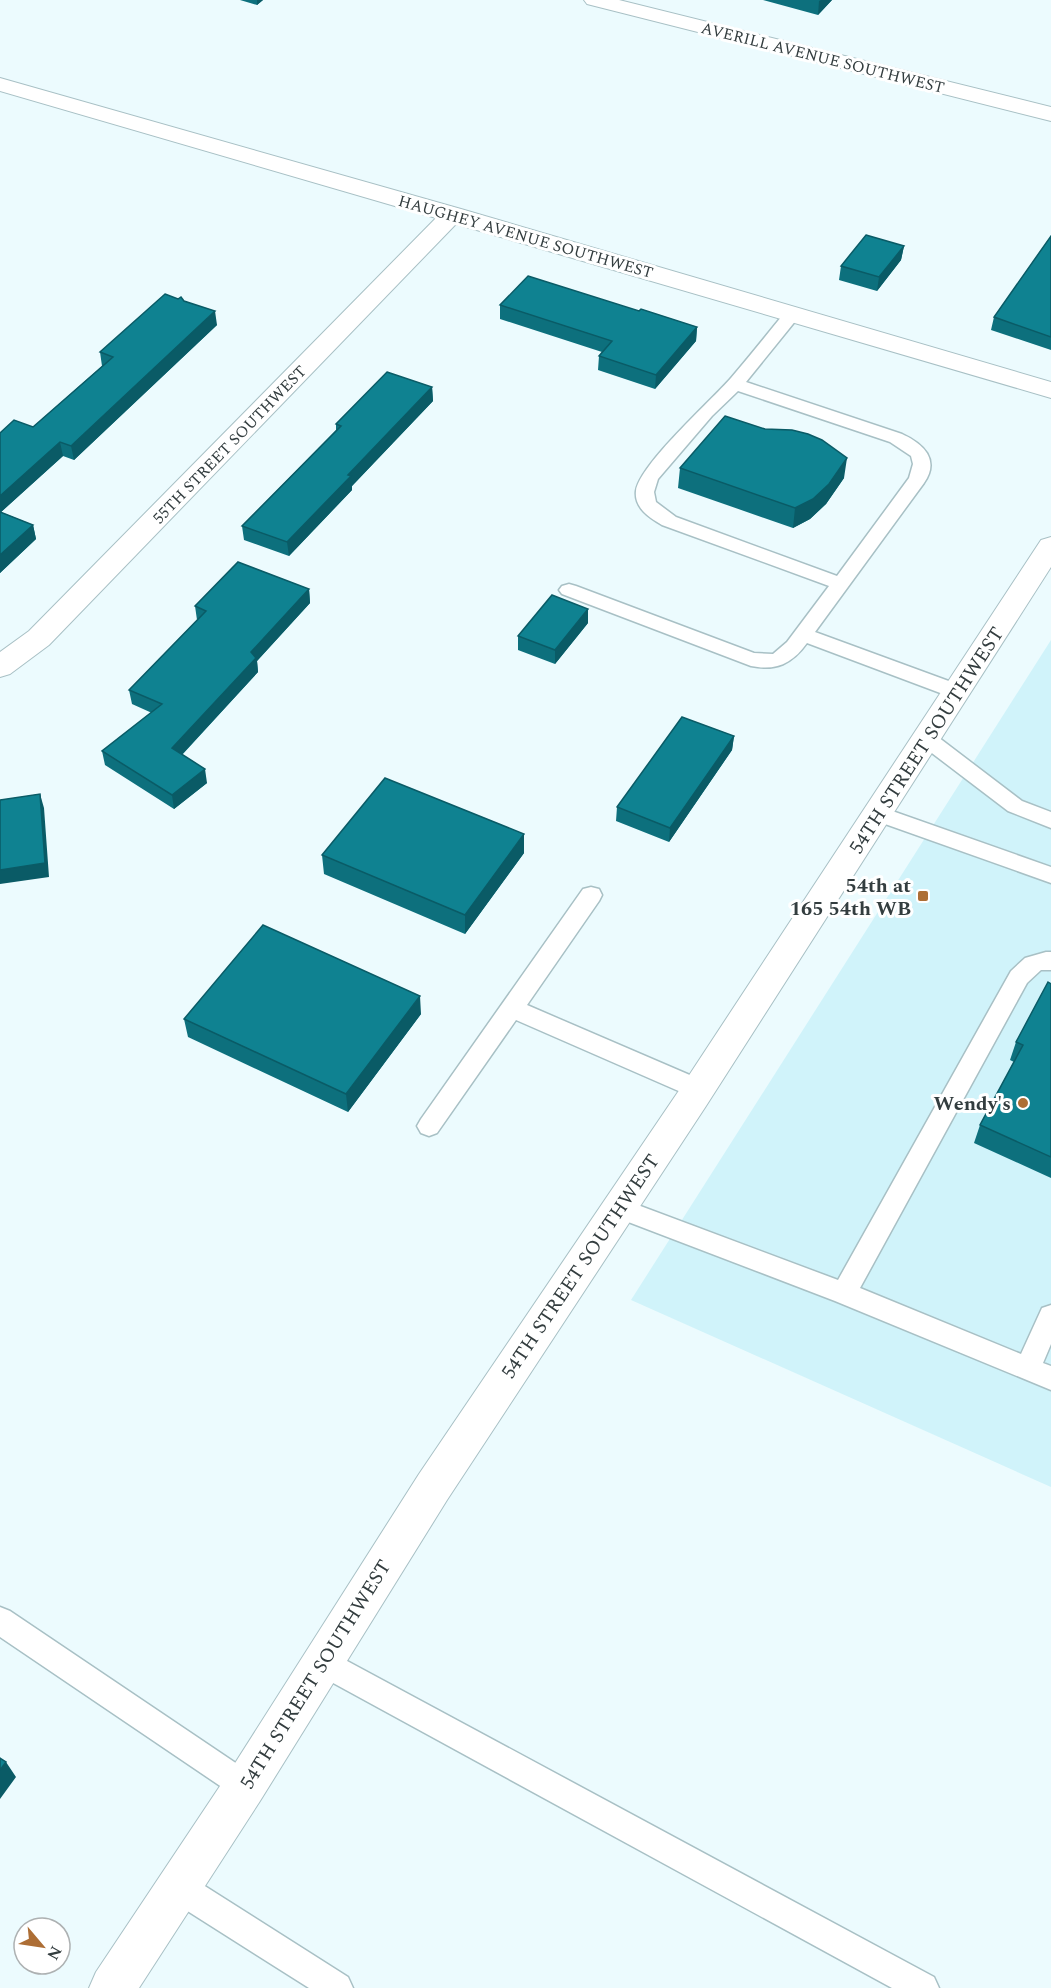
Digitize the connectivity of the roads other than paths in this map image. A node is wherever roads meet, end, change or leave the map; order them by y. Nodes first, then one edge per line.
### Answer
1 (594, 0) edge
2 (2, 86) edge
3 (1051, 114) edge
4 (453, 214) junction
5 (793, 314) junction
6 (735, 384) junction
7 (1051, 390) edge
8 (1051, 546) edge
9 (841, 584) junction
10 (569, 590) dead end
11 (804, 635) junction
12 (0, 667) edge
13 (958, 692) junction
14 (927, 739) junction
15 (878, 814) junction
16 (1051, 820) edge
17 (1051, 875) edge
18 (591, 895) dead end
19 (1051, 961) edge
20 (512, 1008) junction
21 (698, 1089) junction
22 (429, 1125) dead end
23 (619, 1208) junction
24 (844, 1293) junction
25 (1051, 1316) edge
26 (1027, 1369) junction
27 (1051, 1378) edge
28 (0, 1621) edge
29 (323, 1662) junction
30 (245, 1786) junction
31 (178, 1887) junction
32 (112, 1988) edge
33 (337, 1988) edge
34 (924, 1988) edge

1 - 3 street, AVERILL AVENUE SOUTHWEST
2 - 4 street, HAUGHEY AVENUE SOUTHWEST
4 - 5 street, HAUGHEY AVENUE SOUTHWEST
4 - 12 street, 55TH STREET SOUTHWEST
5 - 6 lane
5 - 7 street, HAUGHEY AVENUE SOUTHWEST
6 - 9 lane
6 - 9 lane
8 - 13 street, 54TH STREET SOUTHWEST
9 - 11 lane
10 - 11 lane
11 - 13 lane
13 - 14 street, 54TH STREET SOUTHWEST
14 - 15 street, 54TH STREET SOUTHWEST
14 - 16 lane
15 - 17 lane
15 - 21 street, 54TH STREET SOUTHWEST
18 - 20 lane
19 - 24 lane
20 - 21 lane
20 - 22 lane
21 - 23 street, 54TH STREET SOUTHWEST
23 - 24 lane
23 - 29 street, 54TH STREET SOUTHWEST
24 - 26 lane
25 - 26 lane
26 - 27 lane
28 - 30 lane
29 - 30 street, 54TH STREET SOUTHWEST
29 - 34 lane
30 - 31 street, 54TH STREET SOUTHWEST
31 - 32 street, 54TH STREET SOUTHWEST
31 - 33 lane

